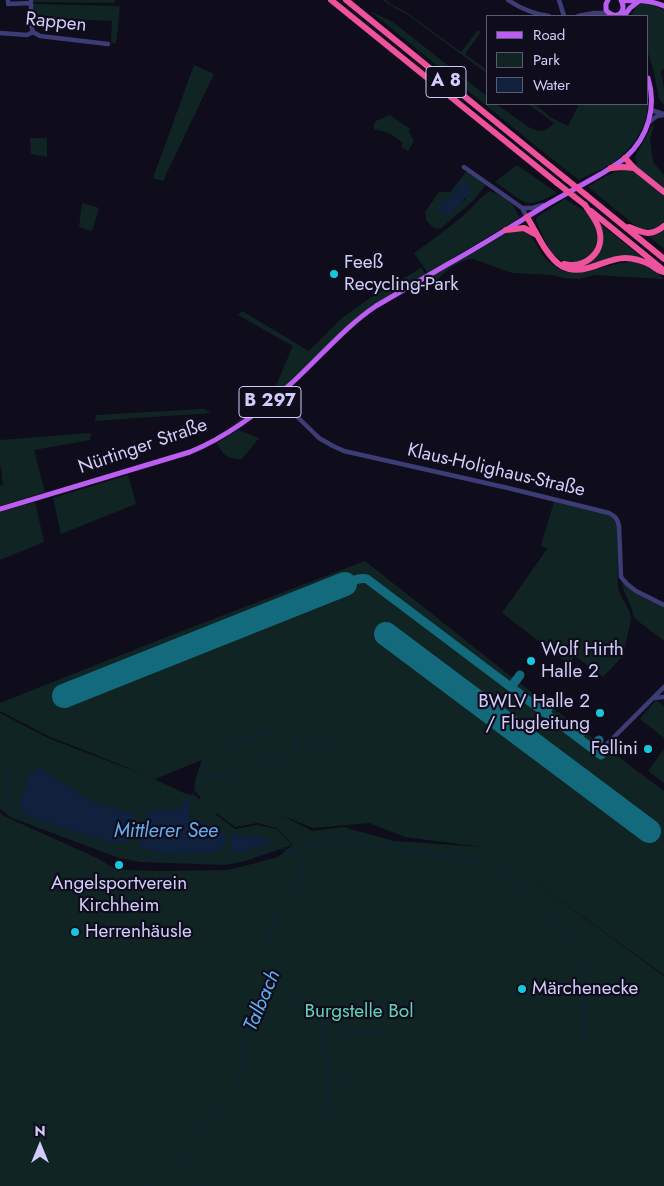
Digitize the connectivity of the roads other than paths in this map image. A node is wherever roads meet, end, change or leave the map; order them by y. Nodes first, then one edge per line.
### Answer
1 (8, 0) edge
2 (331, 0) edge
3 (346, 0) edge
4 (508, 0) edge
5 (559, 0) edge
6 (639, 0) edge
7 (31, 1) edge
8 (652, 1) edge
9 (607, 2) edge
10 (622, 3) edge
11 (664, 6) edge
12 (594, 13) junction
13 (608, 13) junction
14 (544, 15) edge
15 (564, 15) edge
16 (583, 15) edge
17 (615, 15) edge
18 (620, 15) edge
19 (32, 32) junction
20 (0, 33) edge
21 (108, 44) dead end
22 (649, 83) edge
23 (651, 110) junction
24 (664, 115) edge
25 (648, 124) junction
26 (625, 158) junction
27 (464, 167) dead end
28 (611, 168) junction
29 (634, 168) junction
30 (663, 192) edge
31 (550, 203) junction
32 (585, 205) junction
33 (522, 208) junction
34 (527, 217) junction
35 (619, 222) junction
36 (664, 226) edge
37 (506, 230) junction
38 (536, 234) junction
39 (550, 256) junction
40 (664, 259) edge
41 (664, 271) edge
42 (276, 396) junction
43 (0, 509) edge
44 (664, 605) edge
45 (664, 687) edge
46 (664, 697) edge
47 (654, 698) junction
48 (606, 745) dead end

1 - 7 street
2 - 32 highway, A 8, bridge
3 - 35 highway, A 8, bridge
4 - 14 street
5 - 15 street
6 - 8 main road
6 - 10 main road
6 - 18 main road
7 - 19 street
8 - 11 main road
9 - 12 street
9 - 13 main road
12 - 13 street
12 - 16 street
13 - 17 main road
19 - 20 street, Rappen
19 - 21 street, Rappen
22 - 23 main road, Nürtinger Straße
23 - 24 street
23 - 25 main road, Nürtinger Straße
24 - 25 street
25 - 26 main road, Nürtinger Straße
26 - 28 main road, Nürtinger Straße / B 297
26 - 29 highway
27 - 33 street
28 - 29 highway
28 - 31 main road, Nürtinger Straße / B 297
29 - 30 highway
31 - 33 street
31 - 34 main road, Nürtinger Straße / B 297
32 - 39 highway
32 - 41 highway, A 8
33 - 34 street
34 - 37 main road, Nürtinger Straße / B 297
34 - 38 highway
35 - 36 highway
35 - 40 highway, A 8
37 - 38 highway
37 - 42 main road, Nürtinger Straße / B 297
38 - 39 highway
39 - 41 highway
42 - 43 main road, Nürtinger Straße / B 297
42 - 44 street, Klaus-Holighaus-Straße
45 - 47 street
46 - 47 street
47 - 48 street

